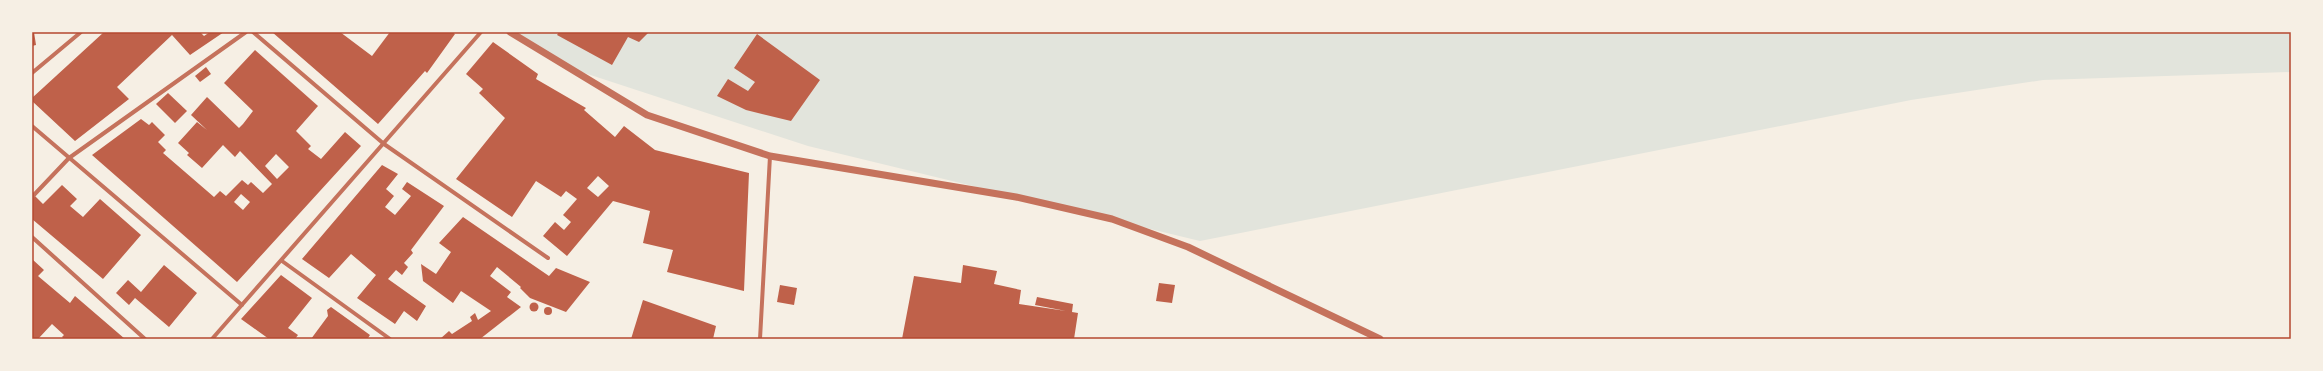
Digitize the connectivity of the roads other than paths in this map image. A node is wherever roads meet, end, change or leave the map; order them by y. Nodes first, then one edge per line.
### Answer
1 (81, 32) edge
2 (246, 32) edge
3 (253, 32) edge
4 (481, 32) edge
5 (510, 32) edge
6 (32, 73) edge
7 (32, 126) edge
8 (384, 144) junction
9 (770, 156) junction
10 (69, 158) junction
11 (32, 197) edge
12 (32, 237) edge
13 (548, 258) dead end
14 (282, 261) junction
15 (242, 305) junction
16 (145, 339) edge
17 (212, 339) edge
18 (390, 339) edge
19 (760, 339) edge
20 (1380, 339) edge

1 - 6 street
2 - 10 street
3 - 8 street
4 - 8 street
5 - 9 street
7 - 10 street
8 - 13 street
8 - 14 street
9 - 19 street
9 - 20 street
10 - 11 street
10 - 15 street
12 - 16 street
14 - 15 street
14 - 18 street
15 - 17 street

